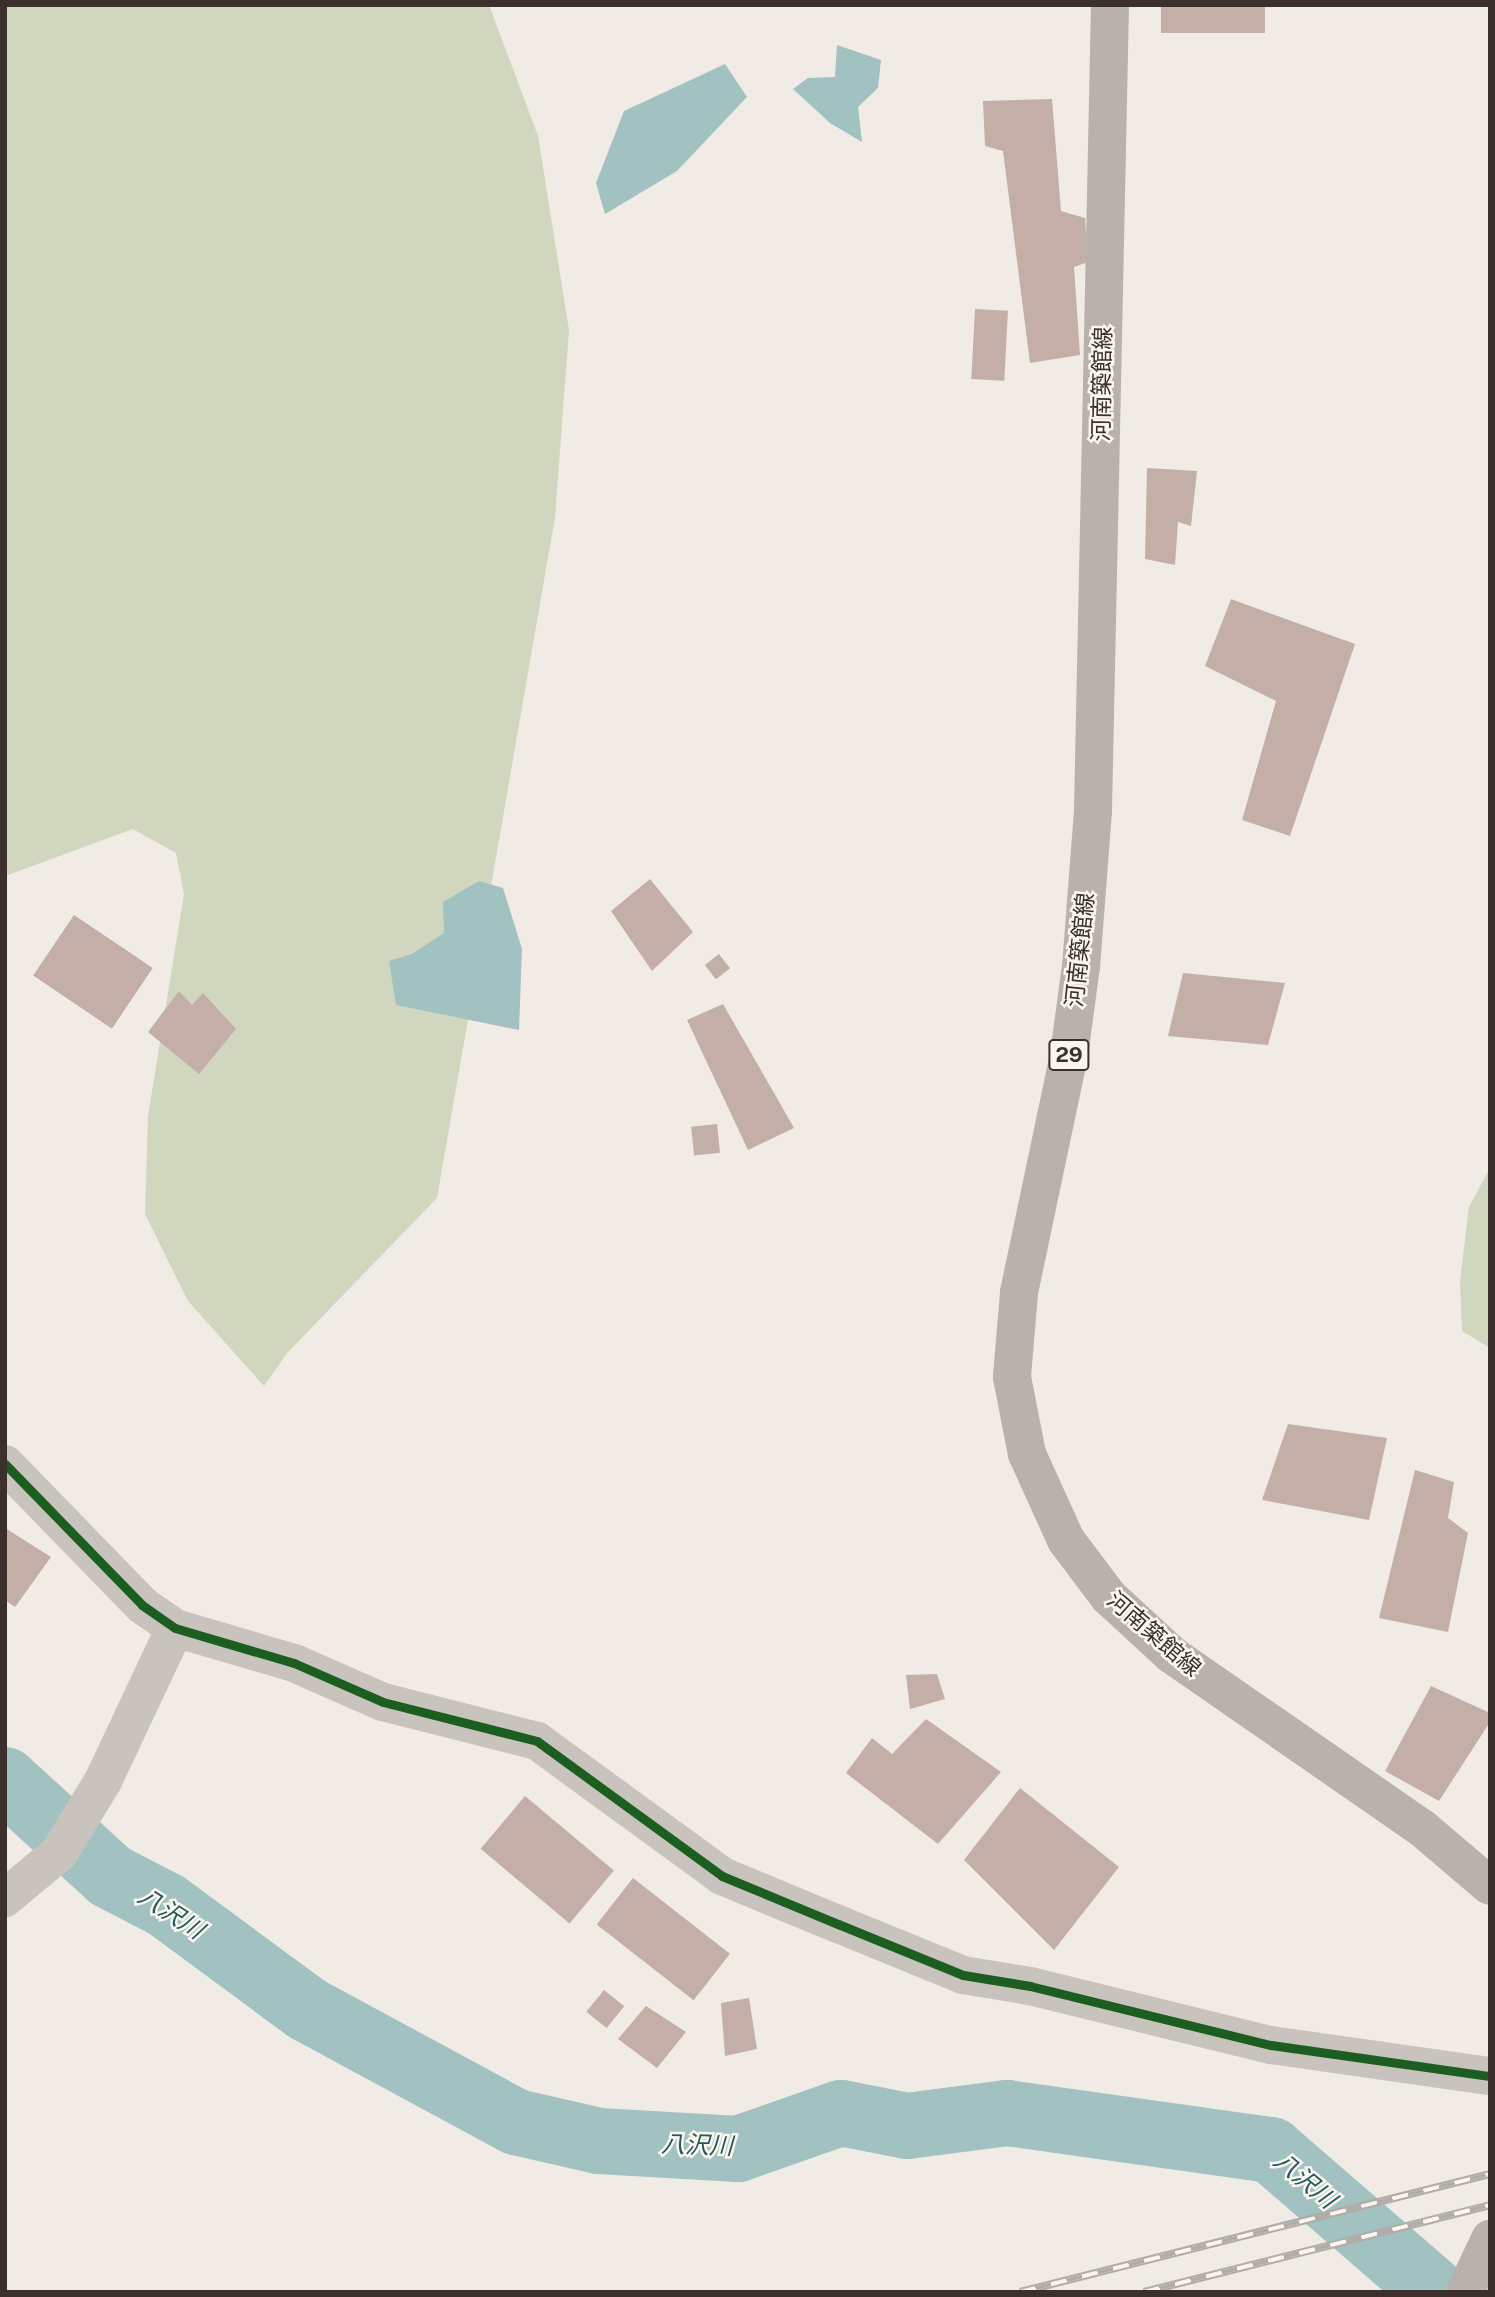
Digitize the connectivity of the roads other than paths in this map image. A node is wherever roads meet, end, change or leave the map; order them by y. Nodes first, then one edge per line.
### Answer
1 (1110, 5) edge
2 (5, 1464) edge
3 (175, 1628) junction
4 (1490, 1886) edge
5 (5, 1898) edge
6 (1490, 2076) edge
7 (1490, 2239) edge
8 (1467, 2288) edge

1 - 4 main road, 河南築館線 / 29
2 - 3 street
3 - 5 street
3 - 6 street
7 - 8 main road

